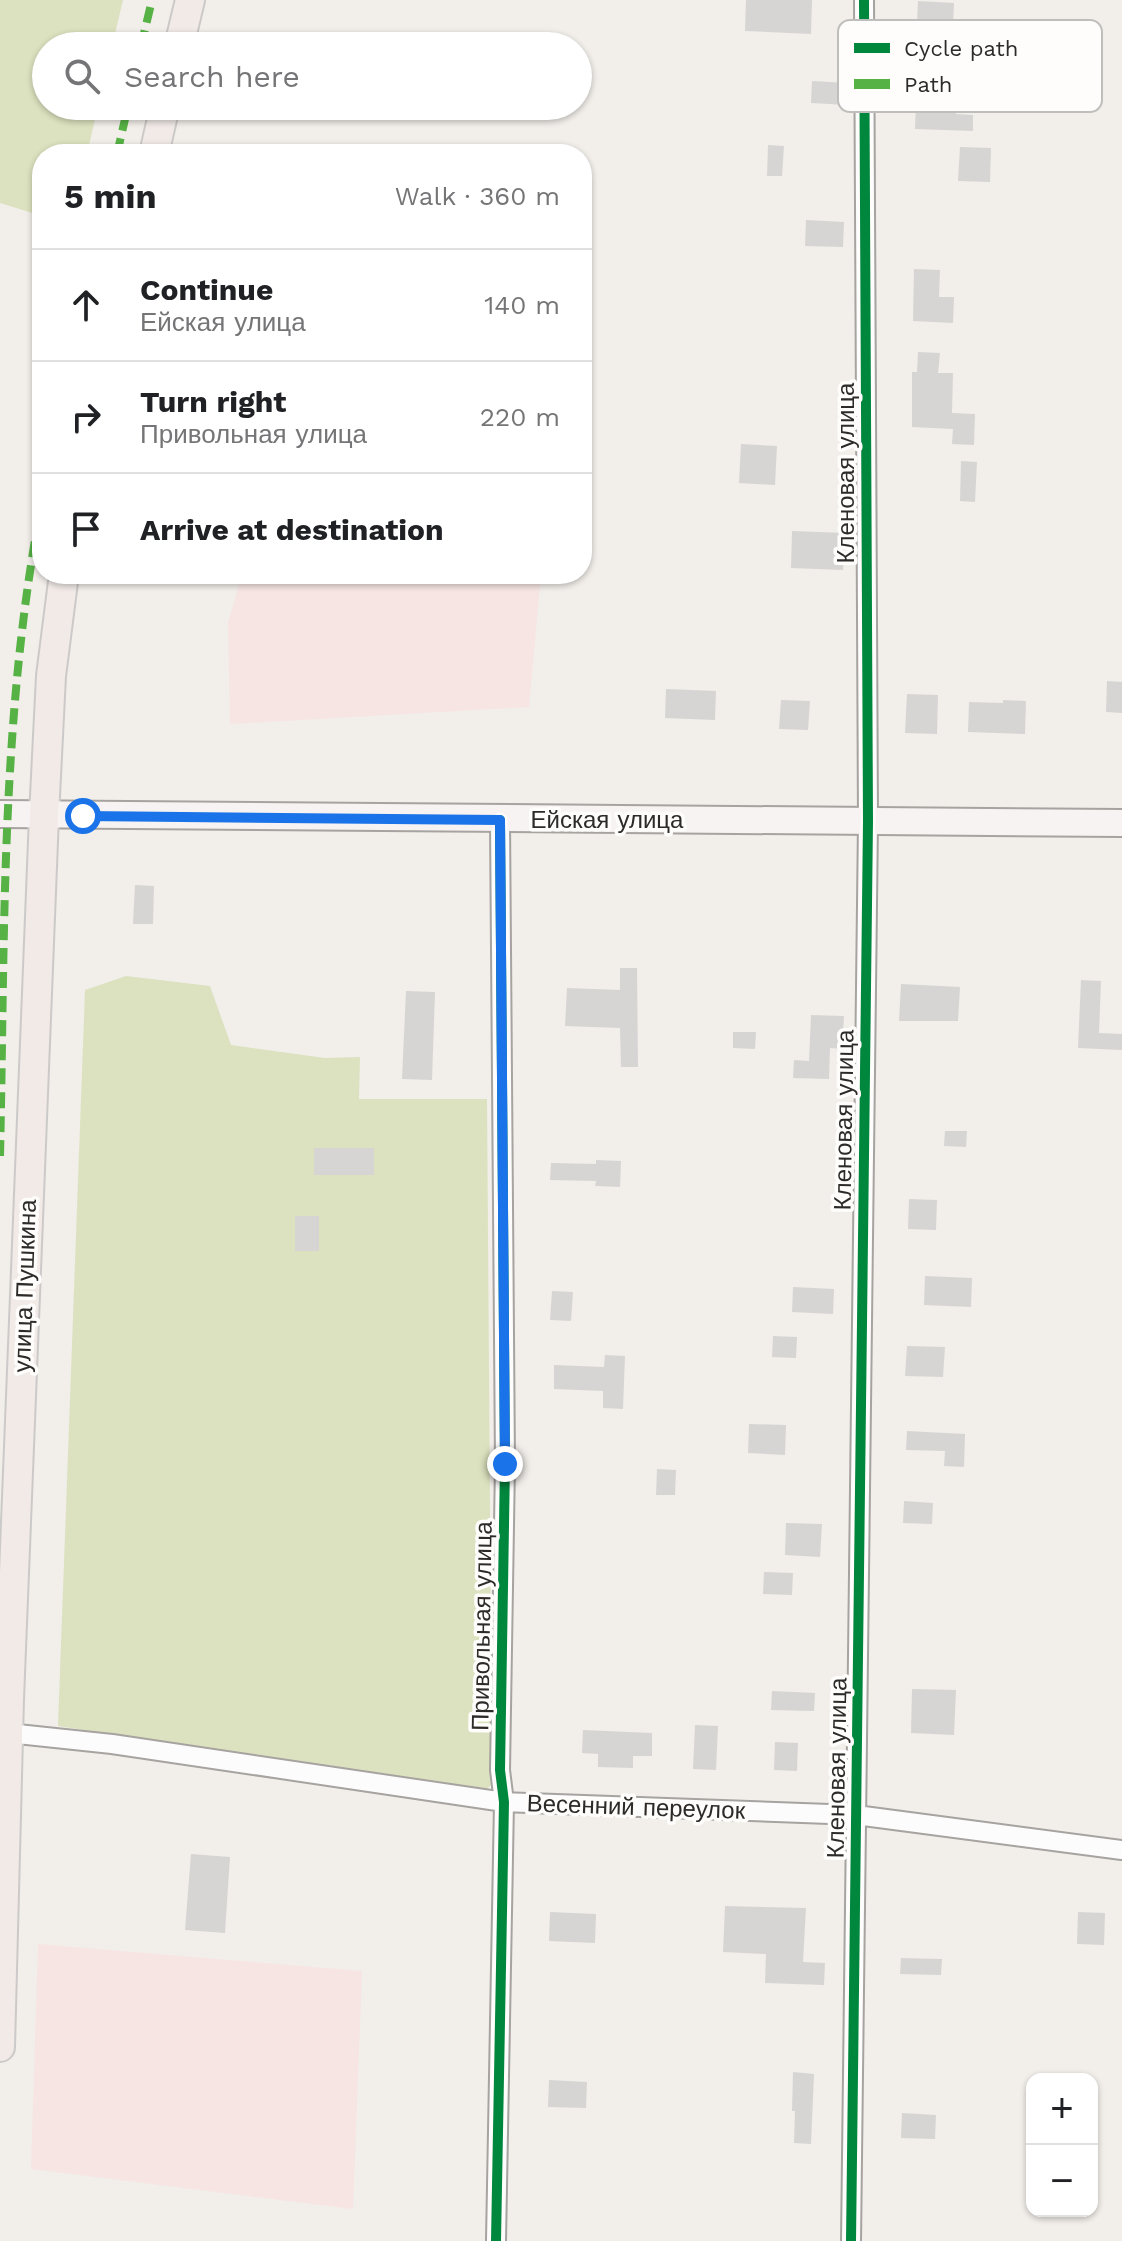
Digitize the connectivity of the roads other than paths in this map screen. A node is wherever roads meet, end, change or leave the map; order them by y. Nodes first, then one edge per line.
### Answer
1 (190, 0) edge
2 (864, 0) edge
3 (864, 20) edge
4 (182, 32) edge
5 (865, 112) edge
6 (162, 120) edge
7 (156, 144) edge
8 (63, 584) edge
9 (0, 814) edge
10 (44, 816) junction
11 (500, 820) junction
12 (868, 821) junction
13 (1122, 823) edge
14 (4, 1698) edge
15 (8, 1733) junction
16 (504, 1802) junction
17 (856, 1815) junction
18 (1122, 1850) edge
19 (0, 2047) edge
20 (496, 2241) edge
21 (851, 2241) edge

1 - 4 main road
2 - 3 street, Кленовая улица
5 - 12 street, Кленовая улица
6 - 7 main road
8 - 10 main road, улица Пушкина
9 - 10 street, Ейская улица
10 - 11 street, Ейская улица
10 - 14 main road, улица Пушкина
11 - 12 street, Ейская улица
11 - 16 street, Привольная улица
12 - 13 street, Ейская улица
12 - 17 street, Кленовая улица
14 - 15 main road, улица Пушкина
15 - 16 street, Весенний переулок
15 - 19 main road, улица Пушкина
16 - 17 street, Весенний переулок
16 - 20 street, Привольная улица
17 - 18 street, Весенний переулок
17 - 21 street, Кленовая улица

